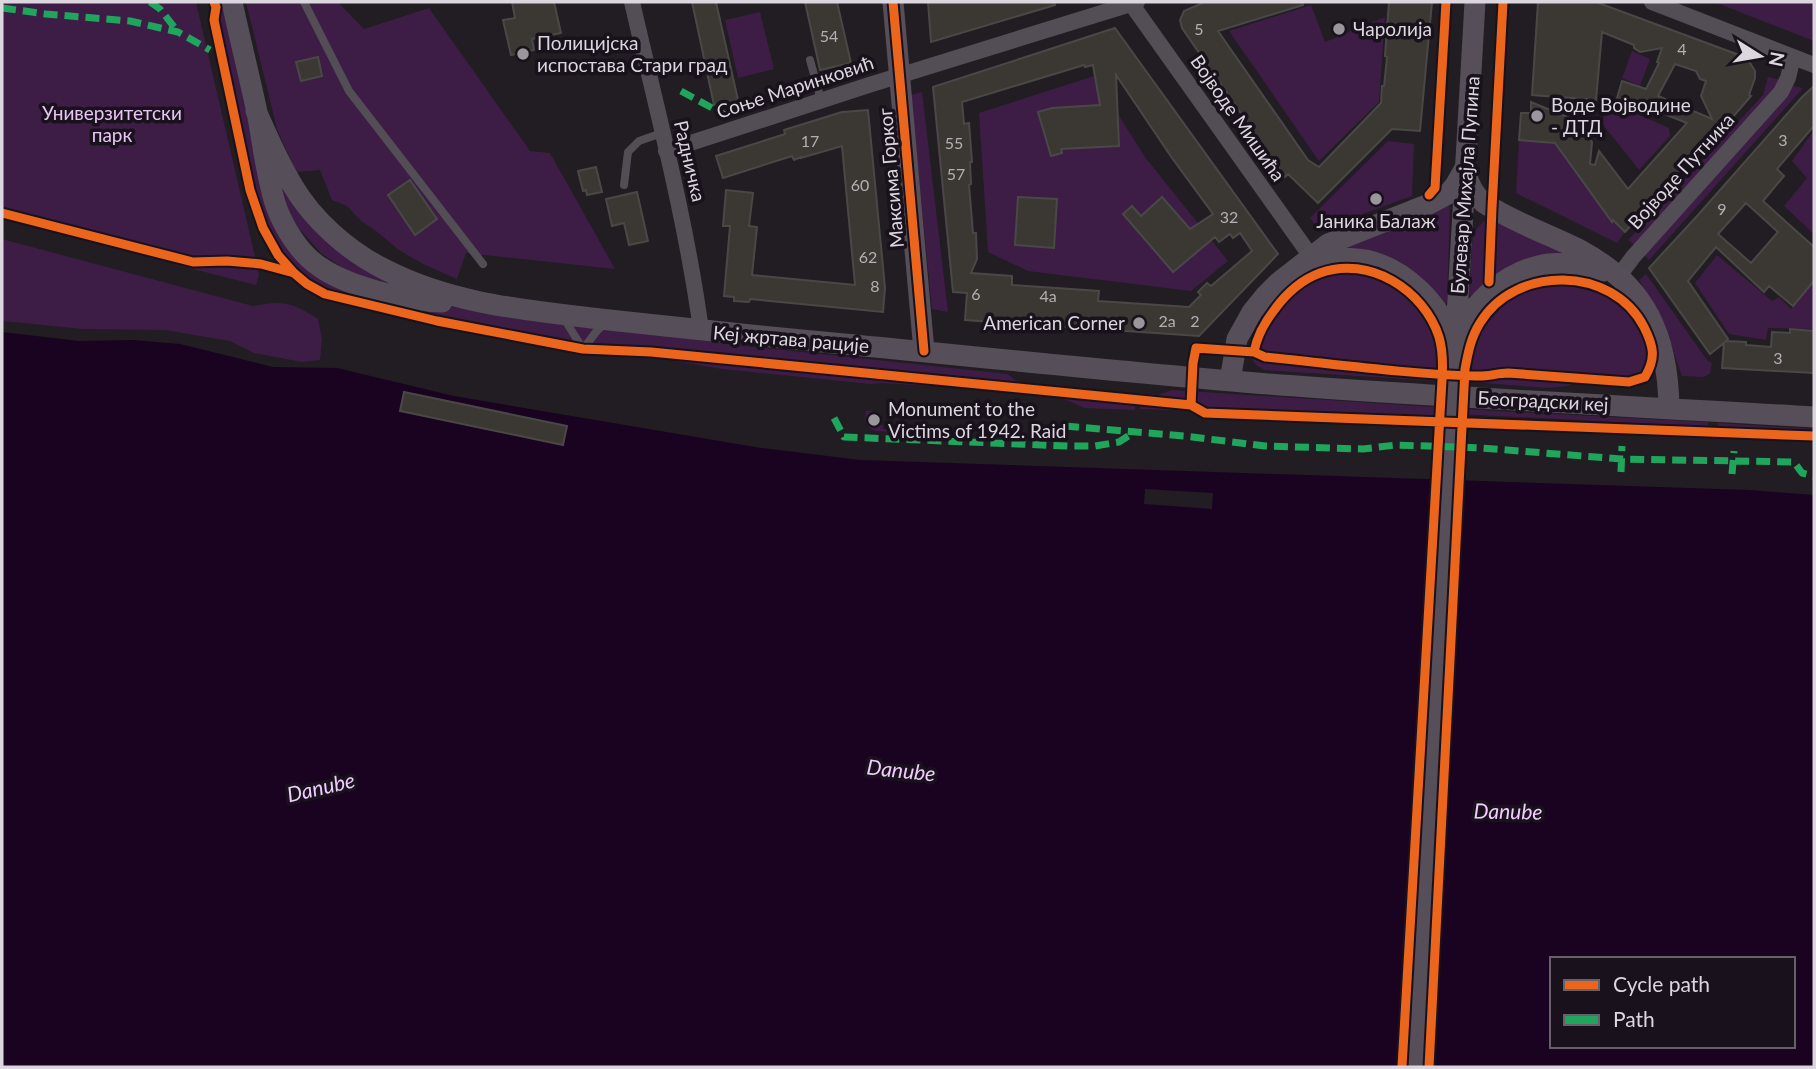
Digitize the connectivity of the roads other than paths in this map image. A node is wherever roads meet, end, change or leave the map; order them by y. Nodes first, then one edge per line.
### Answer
1 (232, 2) edge
2 (304, 2) edge
3 (632, 2) edge
4 (893, 2) edge
5 (1133, 2) edge
6 (1475, 2) edge
7 (1653, 2) edge
8 (1793, 57) junction
9 (810, 60) dead end
10 (1814, 65) edge
11 (900, 76) junction
12 (821, 100) junction
13 (257, 111) junction
14 (662, 133) junction
15 (666, 150) junction
16 (1465, 167) junction
17 (624, 185) dead end
18 (1312, 258) junction
19 (483, 264) dead end
20 (1619, 276) junction
21 (480, 303) junction
22 (562, 314) junction
23 (609, 320) junction
24 (701, 330) junction
25 (1455, 346) junction
26 (924, 351) junction
27 (1230, 381) junction
28 (1669, 408) junction
29 (1814, 417) edge
30 (1414, 1067) edge

1 - 13 main road
2 - 19 lane
3 - 14 street, Радничка
4 - 11 main road, Максима Горког
5 - 11 street, Соње Маринковић
5 - 18 street, Војводе Мишића
6 - 16 main road, Булевар Михајла Пупина
7 - 8 street
8 - 10 street
8 - 20 street, Војводе Путника
9 - 12 lane
11 - 12 street, Соње Маринковић
11 - 26 main road, Максима Горког
12 - 15 street, Соње Маринковић
13 - 21 main road, Кеј жртава рације
13 - 21 main road
14 - 15 street, Радничка
14 - 17 lane
15 - 24 street, Радничка
16 - 18 main road
16 - 20 main road
16 - 25 main road, Булевар Михајла Пупина
18 - 25 main road
18 - 27 main road
20 - 25 main road
20 - 28 main road
21 - 22 main road, Кеј жртава рације
22 - 23 main road, Кеј жртава рације
22 - 23 lane
23 - 24 main road, Кеј жртава рације
24 - 26 main road, Кеј жртава рације
25 - 30 main road, Булевар Михајла Пупина, bridge
26 - 27 main road, Кеј жртава рације
27 - 28 main road, Београдски кеј
28 - 29 main road, Београдски кеј

